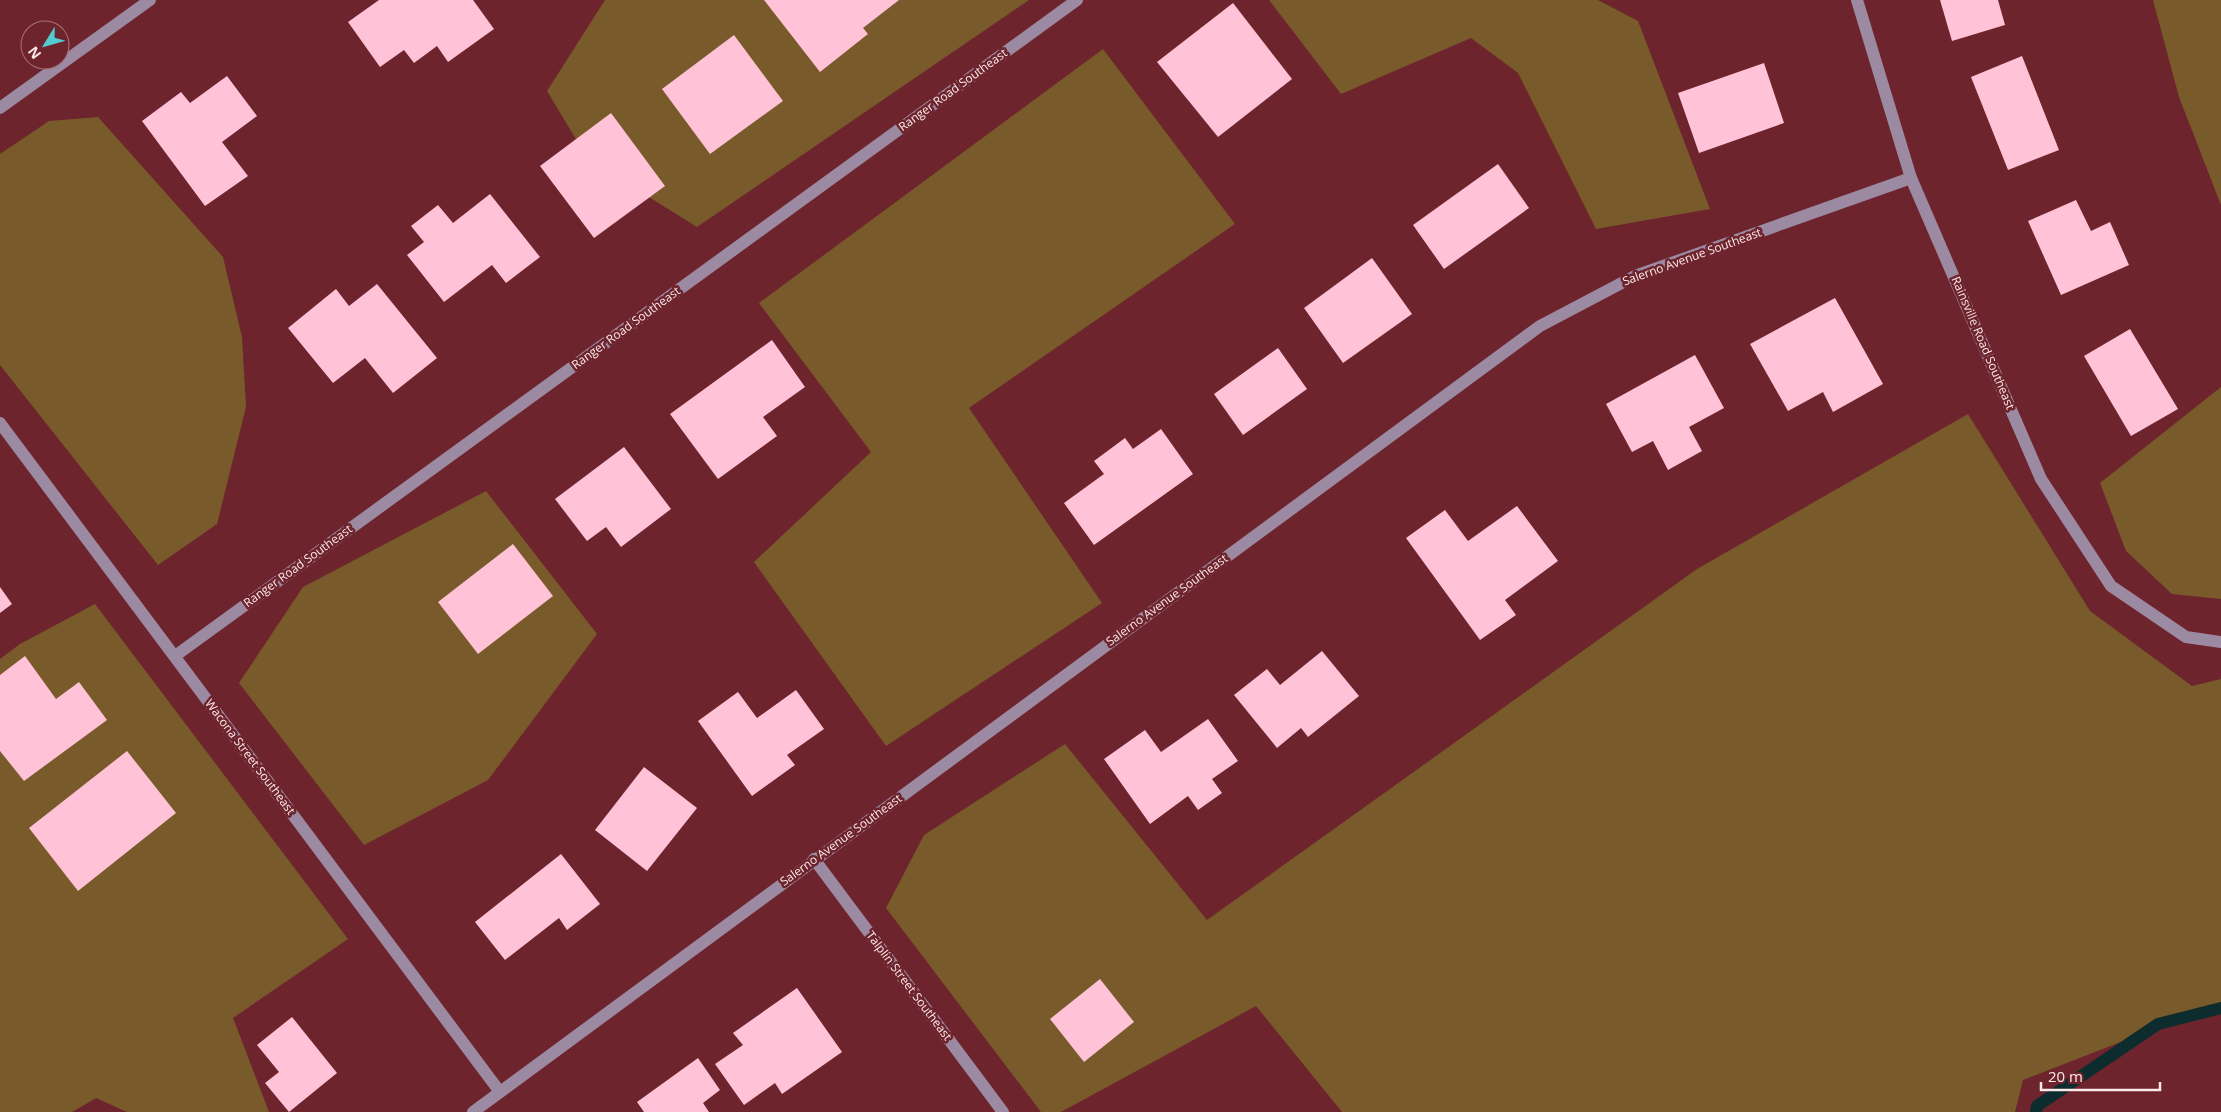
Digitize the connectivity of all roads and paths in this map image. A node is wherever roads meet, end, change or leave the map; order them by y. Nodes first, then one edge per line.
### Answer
1 (150, 0) edge
2 (1077, 0) edge
3 (1856, 0) edge
4 (0, 108) edge
5 (1911, 178) junction
6 (0, 423) edge
7 (2221, 642) edge
8 (174, 656) junction
9 (814, 859) junction
10 (500, 1092) junction
11 (473, 1112) edge
12 (1003, 1112) edge

1 - 4 street
2 - 8 street, Ranger Road Southeast
3 - 5 street, Rainsville Road Southeast
5 - 7 street, Rainsville Road Southeast
5 - 9 street, Salerno Avenue Southeast
6 - 8 street, Wacona Street Southeast
8 - 10 street, Wacona Street Southeast
9 - 10 street, Salerno Avenue Southeast
9 - 12 street, Talplin Street Southeast
10 - 11 street, Salerno Avenue Southeast

